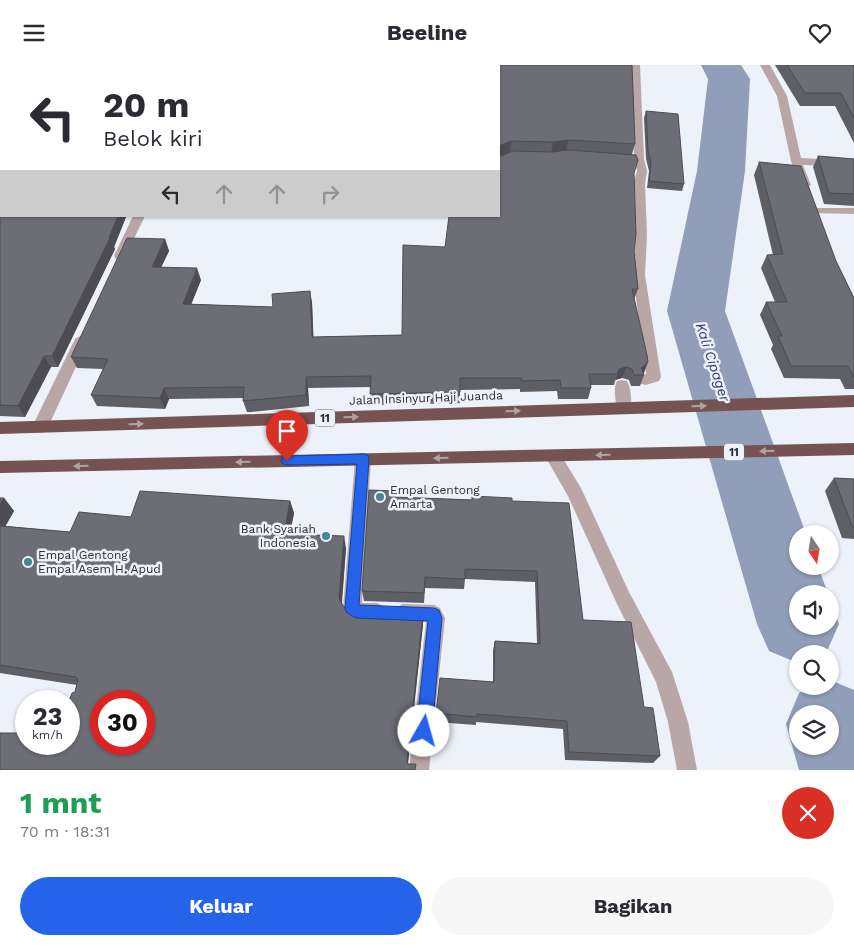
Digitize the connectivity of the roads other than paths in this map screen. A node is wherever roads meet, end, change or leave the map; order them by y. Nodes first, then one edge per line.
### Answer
1 (635, 65) edge
2 (765, 65) edge
3 (626, 160) edge
4 (640, 161) junction
5 (796, 161) junction
6 (854, 164) edge
7 (854, 211) edge
8 (139, 217) edge
9 (114, 270) edge
10 (85, 332) edge
11 (646, 380) edge
12 (622, 385) dead end
13 (854, 401) edge
14 (624, 407) junction
15 (40, 427) junction
16 (0, 428) edge
17 (854, 449) edge
18 (553, 456) junction
19 (363, 459) junction
20 (0, 467) edge
21 (419, 770) edge
22 (687, 770) edge

1 - 4 street
2 - 5 street
3 - 4 street
4 - 11 street
5 - 6 street
5 - 7 street
8 - 9 street
10 - 15 street
12 - 14 street
14 -> 13 highway, Jalan Insinyur Haji Juanda / 11
15 -> 14 highway, Jalan Insinyur Haji Juanda / 11
15 - 16 highway, Jalan Insinyur Haji Juanda / 11
17 -> 18 highway, 11
18 -> 19 highway, 11
18 - 22 street
19 -> 20 highway, 11
19 - 21 street

